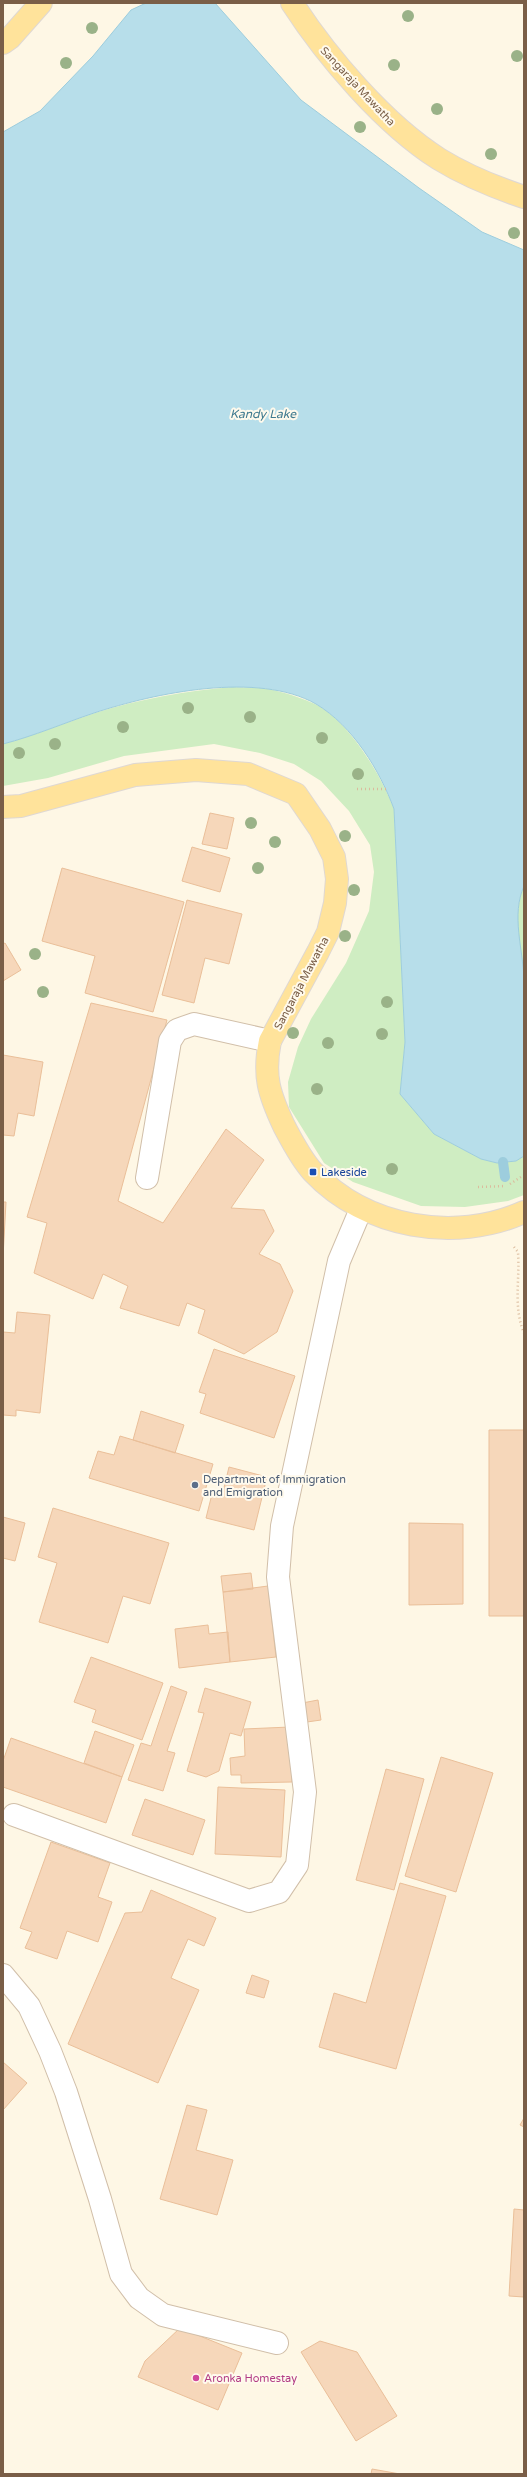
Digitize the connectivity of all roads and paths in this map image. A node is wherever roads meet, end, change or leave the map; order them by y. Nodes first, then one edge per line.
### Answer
1 (41, 3) edge
2 (292, 3) edge
3 (3, 44) edge
4 (524, 197) edge
5 (386, 788) dead end
6 (357, 789) dead end
7 (3, 807) edge
8 (270, 1041) junction
9 (524, 1175) edge
10 (148, 1178) dead end
11 (478, 1187) dead end
12 (361, 1209) junction
13 (524, 1212) edge
14 (485, 1225) junction
15 (524, 1333) edge
16 (14, 1815) dead end
17 (3, 1975) edge
18 (276, 2343) dead end

1 - 3 main road
2 - 4 main road, Sangaraja Mawatha
5 - 6 path
7 - 8 main road, Sangaraja Mawatha
8 - 10 lane
8 - 12 main road, Sangaraja Mawatha
9 - 11 path
12 - 14 main road, Sangaraja Mawatha
12 - 16 lane
13 - 14 main road, Sangaraja Mawatha
14 - 15 path
17 - 18 lane

